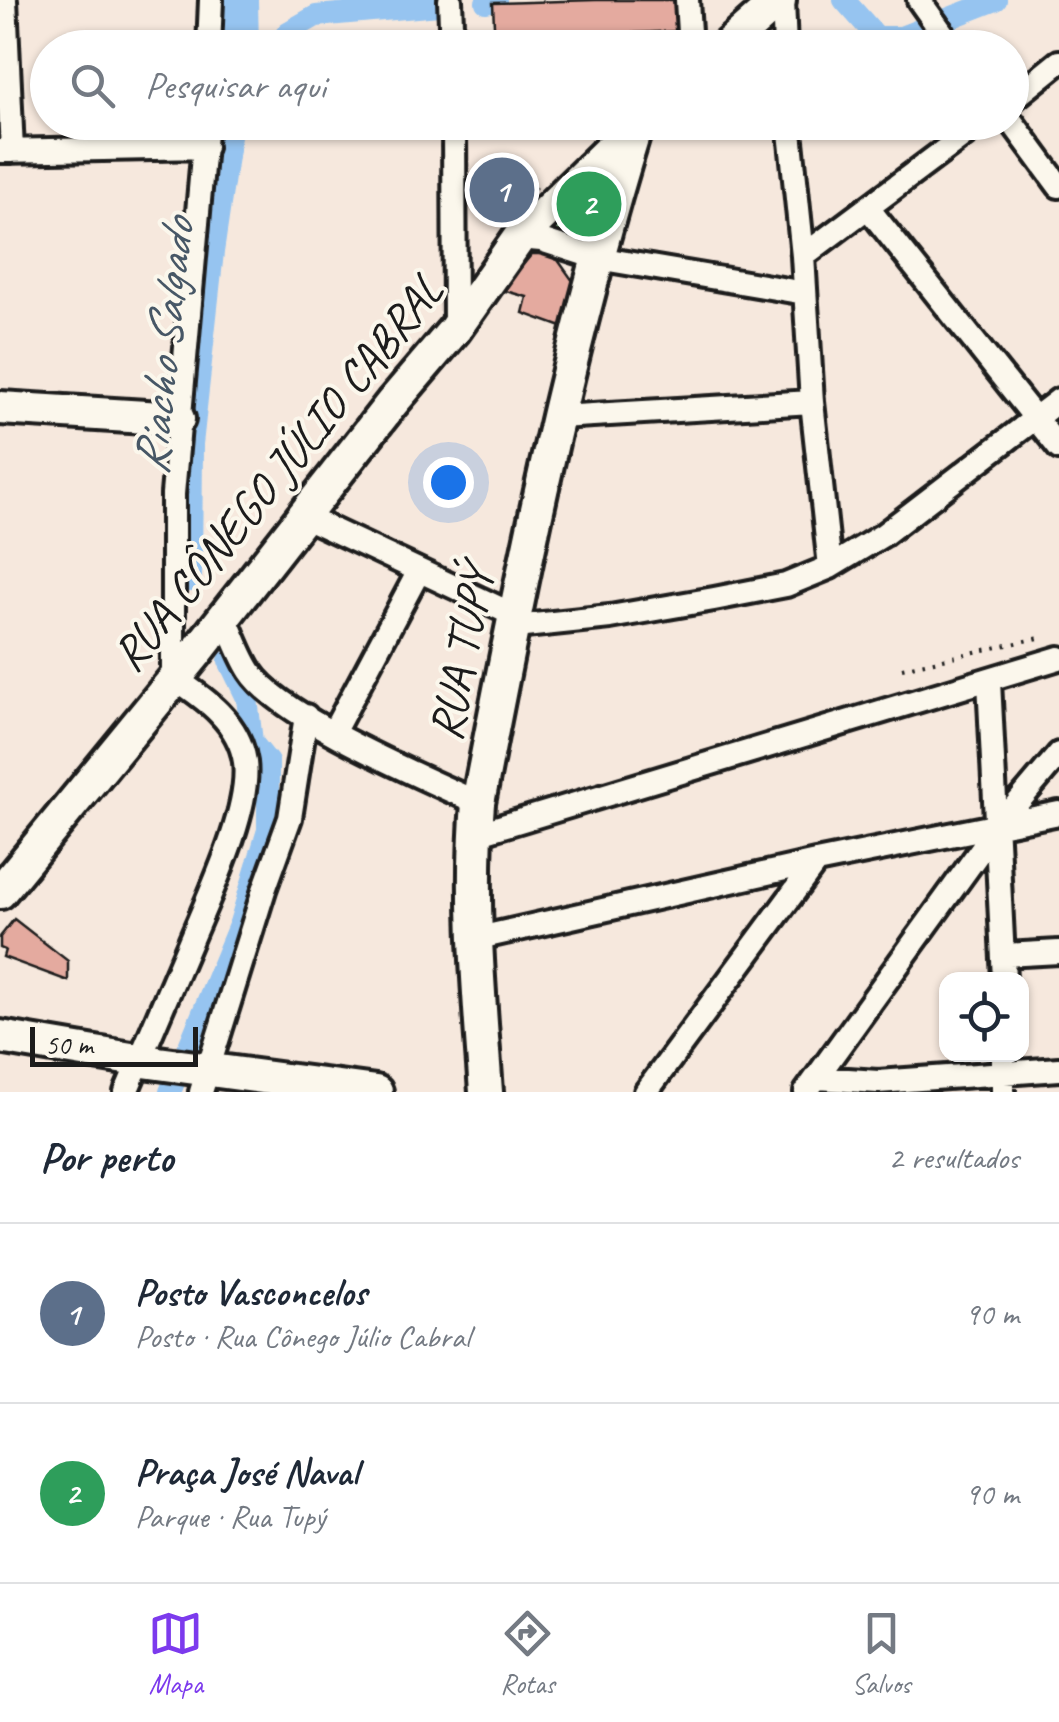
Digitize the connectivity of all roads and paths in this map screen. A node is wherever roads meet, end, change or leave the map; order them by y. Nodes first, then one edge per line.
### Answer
1 (5, 0) edge
2 (211, 0) edge
3 (450, 0) edge
4 (687, 0) edge
5 (781, 0) edge
6 (922, 3) edge
7 (210, 30) edge
8 (451, 30) edge
9 (689, 30) edge
10 (746, 30) edge
11 (784, 30) edge
12 (941, 30) edge
13 (1059, 62) edge
14 (1029, 86) edge
15 (205, 140) edge
16 (454, 140) edge
17 (619, 140) edge
18 (632, 140) edge
19 (791, 140) edge
20 (958, 140) edge
21 (1025, 140) edge
22 (204, 147) junction
23 (6, 151) edge
24 (1059, 186) edge
25 (868, 208) junction
26 (518, 238) junction
27 (803, 256) junction
28 (597, 258) junction
29 (806, 293) junction
30 (455, 330) junction
31 (1059, 400) edge
32 (812, 402) junction
33 (0, 408) edge
34 (558, 417) junction
35 (178, 419) junction
36 (1034, 420) junction
37 (1059, 448) edge
38 (303, 516) junction
39 (830, 568) junction
40 (419, 571) junction
41 (222, 616) junction
42 (516, 622) junction
43 (1059, 633) edge
44 (1059, 658) edge
45 (902, 668) dead end
46 (173, 677) junction
47 (989, 681) junction
48 (306, 716) junction
49 (334, 731) junction
50 (1059, 754) edge
51 (1059, 812) edge
52 (477, 818) junction
53 (998, 826) junction
54 (816, 862) junction
55 (0, 892) edge
56 (474, 939) junction
57 (1059, 952) edge
58 (1004, 955) junction
59 (1004, 972) edge
60 (0, 1037) edge
61 (142, 1061) junction
62 (1059, 1069) edge
63 (1003, 1073) edge
64 (206, 1077) edge
65 (812, 1085) edge
66 (358, 1091) edge
67 (126, 1092) edge
68 (486, 1092) edge
69 (646, 1092) edge

1 - 23 street
2 - 7 street
3 - 8 street
4 - 9 street
5 - 10 street
5 - 11 street
6 - 12 street
13 - 14 street
15 - 22 street
16 - 30 street
17 - 26 street, RUA CÔNEGO JÚLIO CABRAL
18 - 28 street, RUA TUPÝ
19 - 27 street
20 - 25 street
21 - 24 street
22 - 23 street
22 - 35 street
25 - 27 street
25 - 36 street
26 - 28 street
26 - 30 street, RUA CÔNEGO JÚLIO CABRAL
27 - 29 street
28 - 29 street
28 - 34 street, RUA TUPÝ
29 - 32 street
30 - 38 street, RUA CÔNEGO JÚLIO CABRAL
31 - 36 street
32 - 34 street
32 - 39 street
33 - 35 street
34 - 42 street, RUA TUPÝ
35 - 46 street
36 - 37 street
36 - 39 street
38 - 40 street
38 - 41 street, RUA CÔNEGO JÚLIO CABRAL
39 - 42 street
40 - 42 street
40 - 49 street
41 - 46 street, RUA CÔNEGO JÚLIO CABRAL
41 - 48 street
42 - 52 street, RUA TUPÝ
43 - 45 path
44 - 47 street
46 - 55 street, RUA CÔNEGO JÚLIO CABRAL
46 - 61 street
47 - 52 street
47 - 53 street
48 - 49 street
48 - 64 street
49 - 52 street
50 - 53 street
51 - 53 street
52 - 56 street, RUA TUPÝ
53 - 54 street
53 - 58 street
53 - 65 street
54 - 56 street
54 - 69 street
56 - 68 street, RUA TUPÝ
57 - 58 street
58 - 59 street
60 - 61 street
61 - 64 street
61 - 67 street
62 - 63 street
63 - 65 street
64 - 66 street

